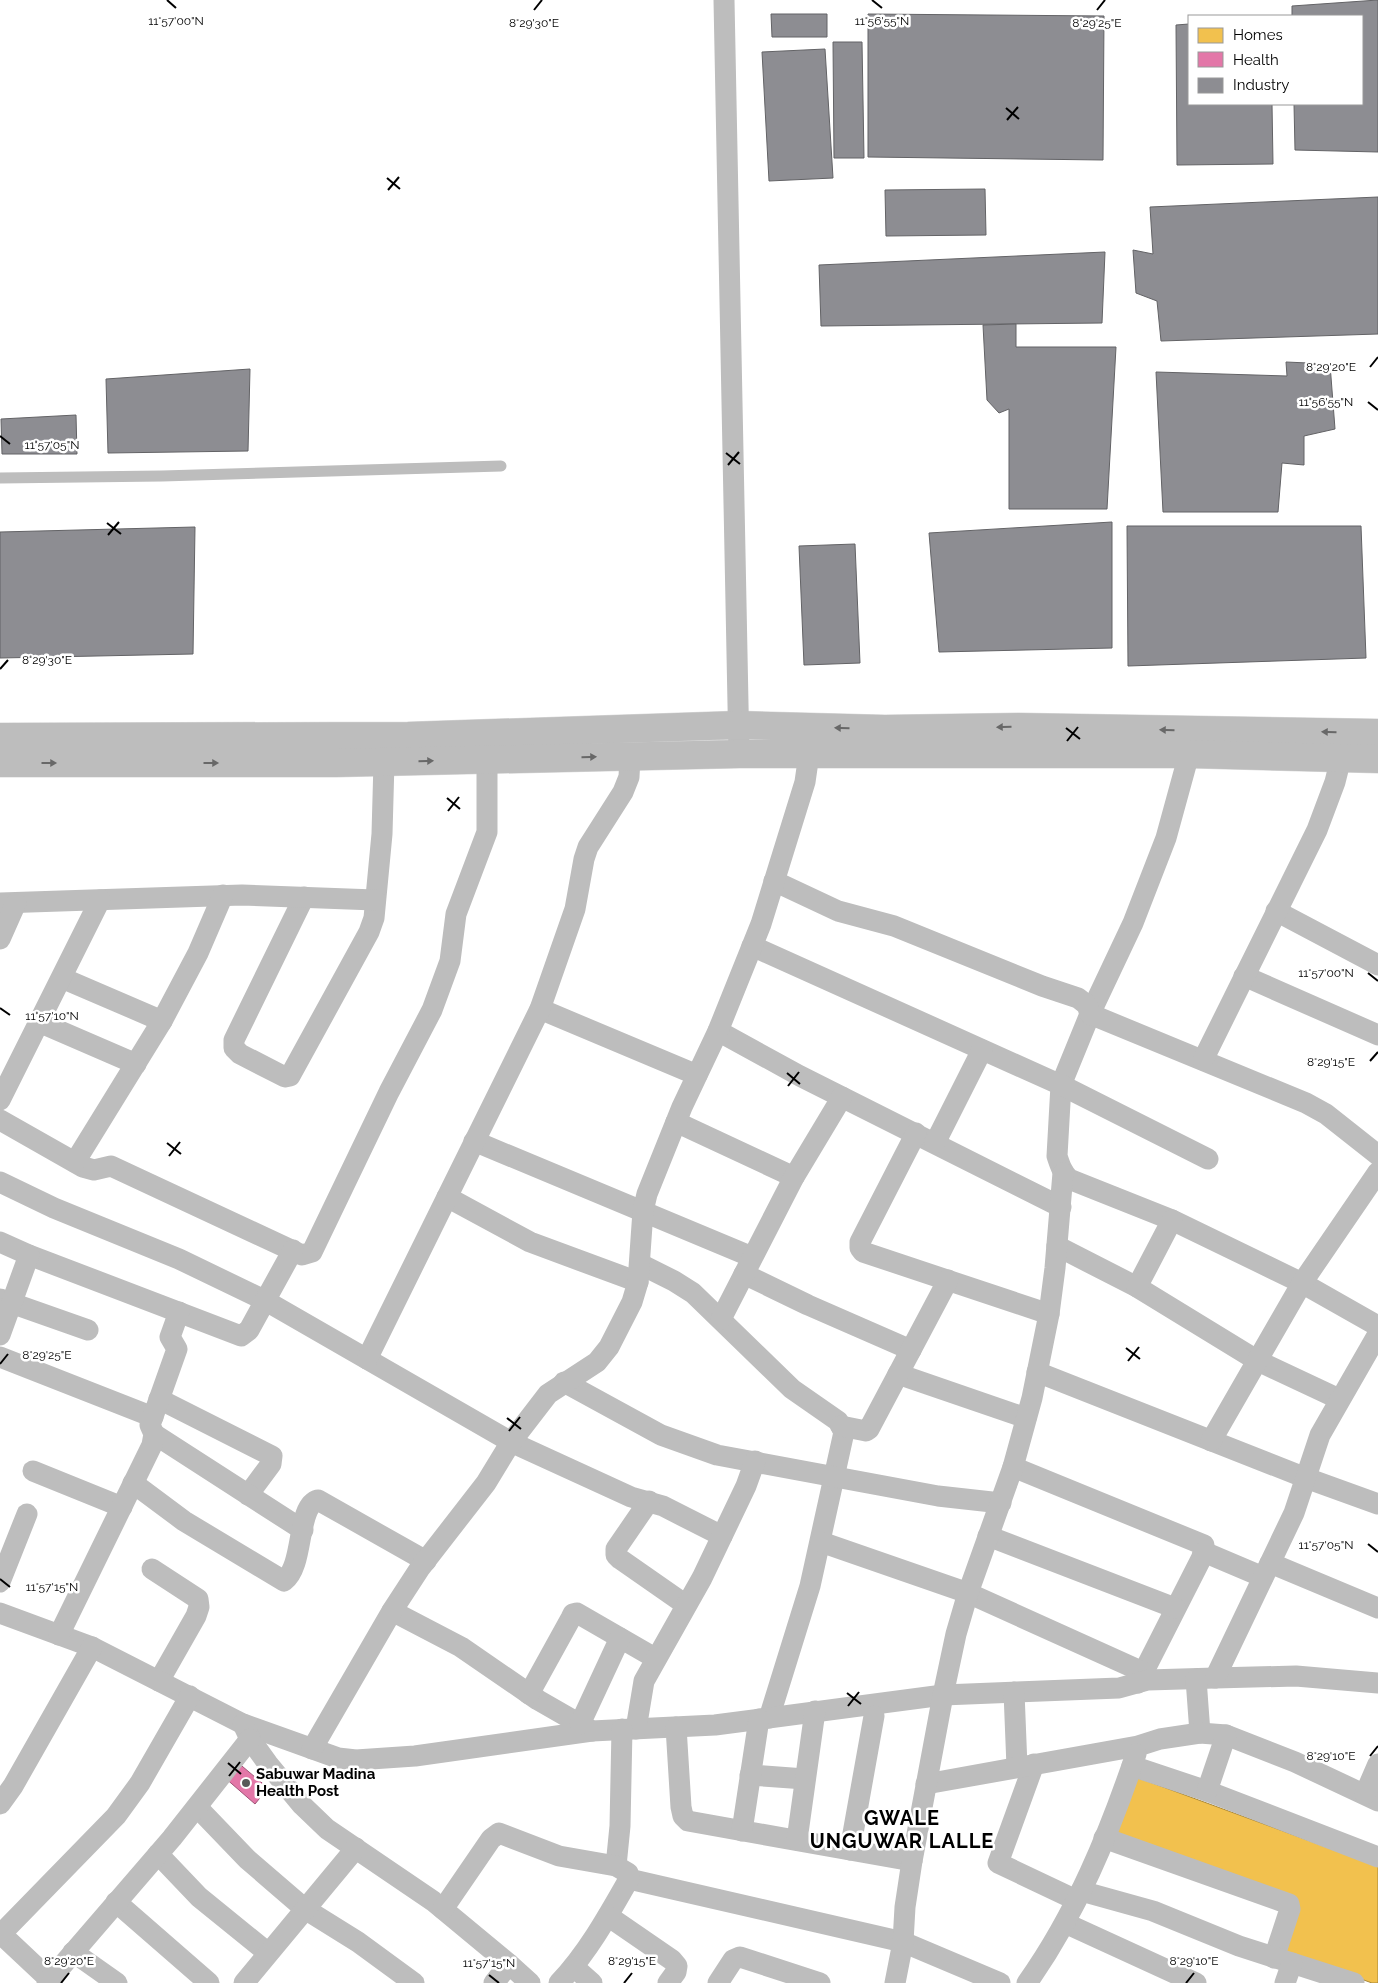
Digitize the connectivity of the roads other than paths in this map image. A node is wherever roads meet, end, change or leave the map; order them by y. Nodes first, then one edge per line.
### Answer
1 (724, 0) edge
2 (501, 466) dead end
3 (0, 478) edge
4 (738, 725) junction
5 (1378, 733) edge
6 (0, 737) edge
7 (738, 754) junction
8 (809, 754) junction
9 (1189, 754) junction
10 (630, 756) junction
11 (1341, 758) junction
12 (1378, 759) edge
13 (487, 760) junction
14 (384, 762) junction
15 (0, 763) edge
16 (774, 881) junction
17 (224, 895) junction
18 (304, 897) junction
19 (100, 900) junction
20 (375, 900) junction
21 (8, 903) edge
22 (1276, 911) junction
23 (0, 939) edge
24 (752, 946) junction
25 (1378, 965) edge
26 (1244, 976) junction
27 (62, 978) junction
28 (540, 1009) junction
29 (1090, 1014) junction
30 (162, 1021) junction
31 (39, 1022) junction
32 (718, 1031) junction
33 (1378, 1035) edge
34 (982, 1050) junction
35 (1203, 1060) junction
36 (136, 1064) junction
37 (697, 1075) junction
38 (1061, 1085) junction
39 (842, 1096) junction
40 (0, 1100) edge
41 (0, 1120) edge
42 (676, 1122) junction
43 (916, 1133) junction
44 (474, 1141) junction
45 (935, 1143) junction
46 (1378, 1155) edge
47 (1208, 1159) dead end
48 (75, 1162) junction
49 (1378, 1172) edge
50 (1062, 1173) junction
51 (794, 1177) junction
52 (0, 1182) edge
53 (447, 1197) junction
54 (1061, 1208) junction
55 (643, 1211) junction
56 (1172, 1220) junction
57 (0, 1242) edge
58 (1057, 1246) junction
59 (293, 1250) junction
60 (29, 1255) junction
61 (748, 1265) junction
62 (639, 1273) junction
63 (948, 1280) junction
64 (1302, 1283) junction
65 (1137, 1287) junction
66 (266, 1301) junction
67 (6, 1302) edge
68 (179, 1312) junction
69 (1049, 1314) junction
70 (721, 1319) junction
71 (1378, 1326) edge
72 (88, 1330) dead end
73 (1378, 1334) edge
74 (0, 1335) edge
75 (911, 1350) junction
76 (0, 1357) edge
77 (368, 1359) junction
78 (1258, 1361) junction
79 (1037, 1372) junction
80 (898, 1374) junction
81 (564, 1382) junction
82 (1338, 1399) junction
83 (155, 1417) junction
84 (1026, 1418) junction
85 (841, 1426) junction
86 (1211, 1441) junction
87 (511, 1442) junction
88 (755, 1460) junction
89 (1012, 1467) junction
90 (33, 1471) dead end
91 (834, 1477) junction
92 (1306, 1478) junction
93 (134, 1483) junction
94 (248, 1495) junction
95 (648, 1501) junction
96 (1001, 1503) junction
97 (1378, 1504) edge
98 (122, 1507) junction
99 (27, 1514) dead end
100 (303, 1530) junction
101 (722, 1536) junction
102 (988, 1536) junction
103 (821, 1542) junction
104 (1204, 1552) junction
105 (426, 1561) junction
106 (152, 1569) dead end
107 (1267, 1570) junction
108 (0, 1582) edge
109 (968, 1593) junction
110 (686, 1605) junction
111 (1175, 1608) junction
112 (1378, 1608) edge
113 (392, 1611) junction
114 (0, 1613) edge
115 (58, 1635) junction
116 (620, 1638) junction
117 (92, 1647) junction
118 (656, 1658) junction
119 (1140, 1678) junction
120 (1206, 1678) junction
121 (159, 1681) junction
122 (1378, 1683) edge
123 (1014, 1692) junction
124 (529, 1694) junction
125 (943, 1695) junction
126 (190, 1696) junction
127 (815, 1712) junction
128 (874, 1716) dead end
129 (764, 1718) junction
130 (676, 1727) junction
131 (586, 1728) junction
132 (629, 1729) junction
133 (246, 1731) junction
134 (1200, 1733) junction
135 (1226, 1735) junction
136 (312, 1749) junction
137 (1135, 1756) junction
138 (1378, 1764) edge
139 (1025, 1766) junction
140 (750, 1775) junction
141 (805, 1779) junction
142 (926, 1784) junction
143 (1207, 1791) junction
144 (1372, 1797) edge
145 (0, 1804) edge
146 (197, 1807) junction
147 (742, 1831) junction
148 (1104, 1838) junction
149 (797, 1840) junction
150 (356, 1848) junction
151 (850, 1850) junction
152 (158, 1854) junction
153 (1378, 1857) edge
154 (912, 1861) junction
155 (623, 1872) junction
156 (1078, 1895) junction
157 (116, 1902) junction
158 (305, 1909) junction
159 (443, 1909) junction
160 (608, 1916) junction
161 (1065, 1923) junction
162 (0, 1933) edge
163 (903, 1942) junction
164 (73, 1952) junction
165 (268, 1953) junction
166 (1283, 1960) junction
167 (510, 1964) junction
168 (574, 1967) junction
169 (779, 1977) edge
170 (1037, 1980) edge
171 (49, 1981) edge
172 (117, 1983) edge
173 (209, 1983) edge
174 (244, 1983) edge
175 (414, 1983) edge
176 (494, 1983) edge
177 (530, 1983) edge
178 (559, 1983) edge
179 (592, 1983) edge
180 (668, 1983) edge
181 (718, 1983) edge
182 (820, 1983) edge
183 (895, 1983) edge
184 (1000, 1983) edge
185 (1196, 1983) edge
186 (1285, 1983) edge
187 (1354, 1983) edge

1 - 4 street
2 - 3 lane
5 -> 4 main road
4 - 6 main road
4 - 7 street
7 - 8 main road
7 - 10 main road
8 - 9 main road
8 - 16 street
9 - 11 main road
9 - 29 street
13 -> 10 main road
10 - 28 street
11 - 12 main road
11 - 22 street
14 -> 13 main road
13 - 59 street
15 -> 14 main road
14 - 20 street
16 - 24 street
16 - 29 street
17 - 18 street
17 - 19 street
17 - 30 street
18 - 20 street
18 - 20 street
19 - 21 street
19 - 27 street
21 - 23 street
22 - 25 street
22 - 26 street
24 - 32 street
24 - 34 street
26 - 33 street
26 - 35 street
27 - 30 street
27 - 31 street
28 - 37 street
28 - 44 street
29 - 35 street
29 - 38 street
30 - 36 street
31 - 36 street
31 - 40 street
32 - 37 street
32 - 39 street
34 - 38 street
34 - 45 street
35 - 46 street
36 - 48 street
37 - 42 street
38 - 47 street
38 - 50 street
39 - 43 street
39 - 51 street
41 - 48 street
42 - 51 street
42 - 55 street
43 - 45 street
43 - 63 street
44 - 53 street
44 - 55 street
45 - 54 street
48 - 59 street
49 - 64 street
50 - 54 street
50 - 56 street
51 - 61 street
52 - 66 street
53 - 62 street
53 - 77 street
54 - 58 street
55 - 61 street
55 - 62 street
56 - 64 street
56 - 65 street
57 - 60 street
58 - 65 street
58 - 69 street
59 - 66 street
60 - 67 street
60 - 68 street
61 - 70 street
61 - 75 street
62 - 70 street
62 - 81 street
63 - 69 street
63 - 75 street
64 - 71 street
64 - 78 street
65 - 78 street
66 - 68 street
66 - 77 street
67 - 72 street
67 - 74 street
68 - 83 street
69 - 79 street
70 - 85 street
73 - 82 street
75 - 80 street
76 - 83 street
77 - 87 street
78 - 82 street
78 - 86 street
79 - 84 street
79 - 86 street
80 - 84 street
80 - 85 street
81 - 87 street
81 - 88 street
82 - 92 street
83 - 93 street
83 - 94 street
83 - 94 street
84 - 89 street
85 - 91 street
86 - 92 street
87 - 95 street
87 - 105 street
88 - 91 street
88 - 101 street
89 - 96 street
89 - 104 street
90 - 98 street
91 - 96 street
91 - 103 street
92 - 97 street
92 - 107 street
93 - 98 street
93 - 100 street
94 - 100 street
95 - 101 street
95 - 110 street
96 - 102 street
98 - 115 street
99 - 108 street
100 - 105 street
101 - 110 street
102 - 109 street
102 - 111 street
103 - 109 street
103 - 129 street
104 - 107 street
104 - 111 street
105 - 113 street
106 - 121 street
107 - 112 street
107 - 120 street
109 - 119 street
109 - 125 street
110 - 118 street
111 - 119 street
113 - 124 street
113 - 136 street
114 - 115 street
115 - 117 street
116 - 118 street
116 - 124 street
116 - 131 street
117 - 121 street
117 - 145 street
118 - 132 street
119 - 120 street
119 - 123 street
120 - 122 street
120 - 134 street
121 - 126 street
123 - 125 street
123 - 139 street
124 - 131 street
125 - 127 street
125 - 142 street
126 - 133 street
126 - 162 street
127 - 129 street
127 - 141 street
128 - 151 street
129 - 130 street
129 - 140 street
130 - 132 street
130 - 147 street
131 - 132 street
131 - 136 street
132 - 155 street
133 - 136 street
133 - 146 street
133 - 150 street
134 - 135 street
134 - 137 street
135 - 143 street
135 - 144 street
137 - 139 street
137 - 143 street
137 - 148 street
138 - 144 street
139 - 142 street
139 - 156 street
140 - 141 street
140 - 147 street
141 - 149 street
142 - 154 street
143 - 153 street
146 - 152 street
146 - 158 street
147 - 149 street
148 - 156 street
148 - 166 street
149 - 151 street
150 - 158 street
150 - 159 street
151 - 154 street
152 - 157 street
152 - 165 street
154 - 163 street
155 - 159 street
155 - 160 street
155 - 163 street
156 - 161 street
156 - 166 street
157 - 164 street
157 - 173 street
158 - 165 street
158 - 175 street
159 - 167 street
160 - 168 street
160 - 180 street
161 - 170 street
161 - 185 street
162 - 171 street
163 - 183 street
163 - 184 street
164 - 171 street
164 - 172 street
165 - 174 street
166 - 186 street
166 - 187 street
167 - 176 street
167 - 177 street
168 - 178 street
168 - 179 street
169 - 181 street
169 - 182 street

